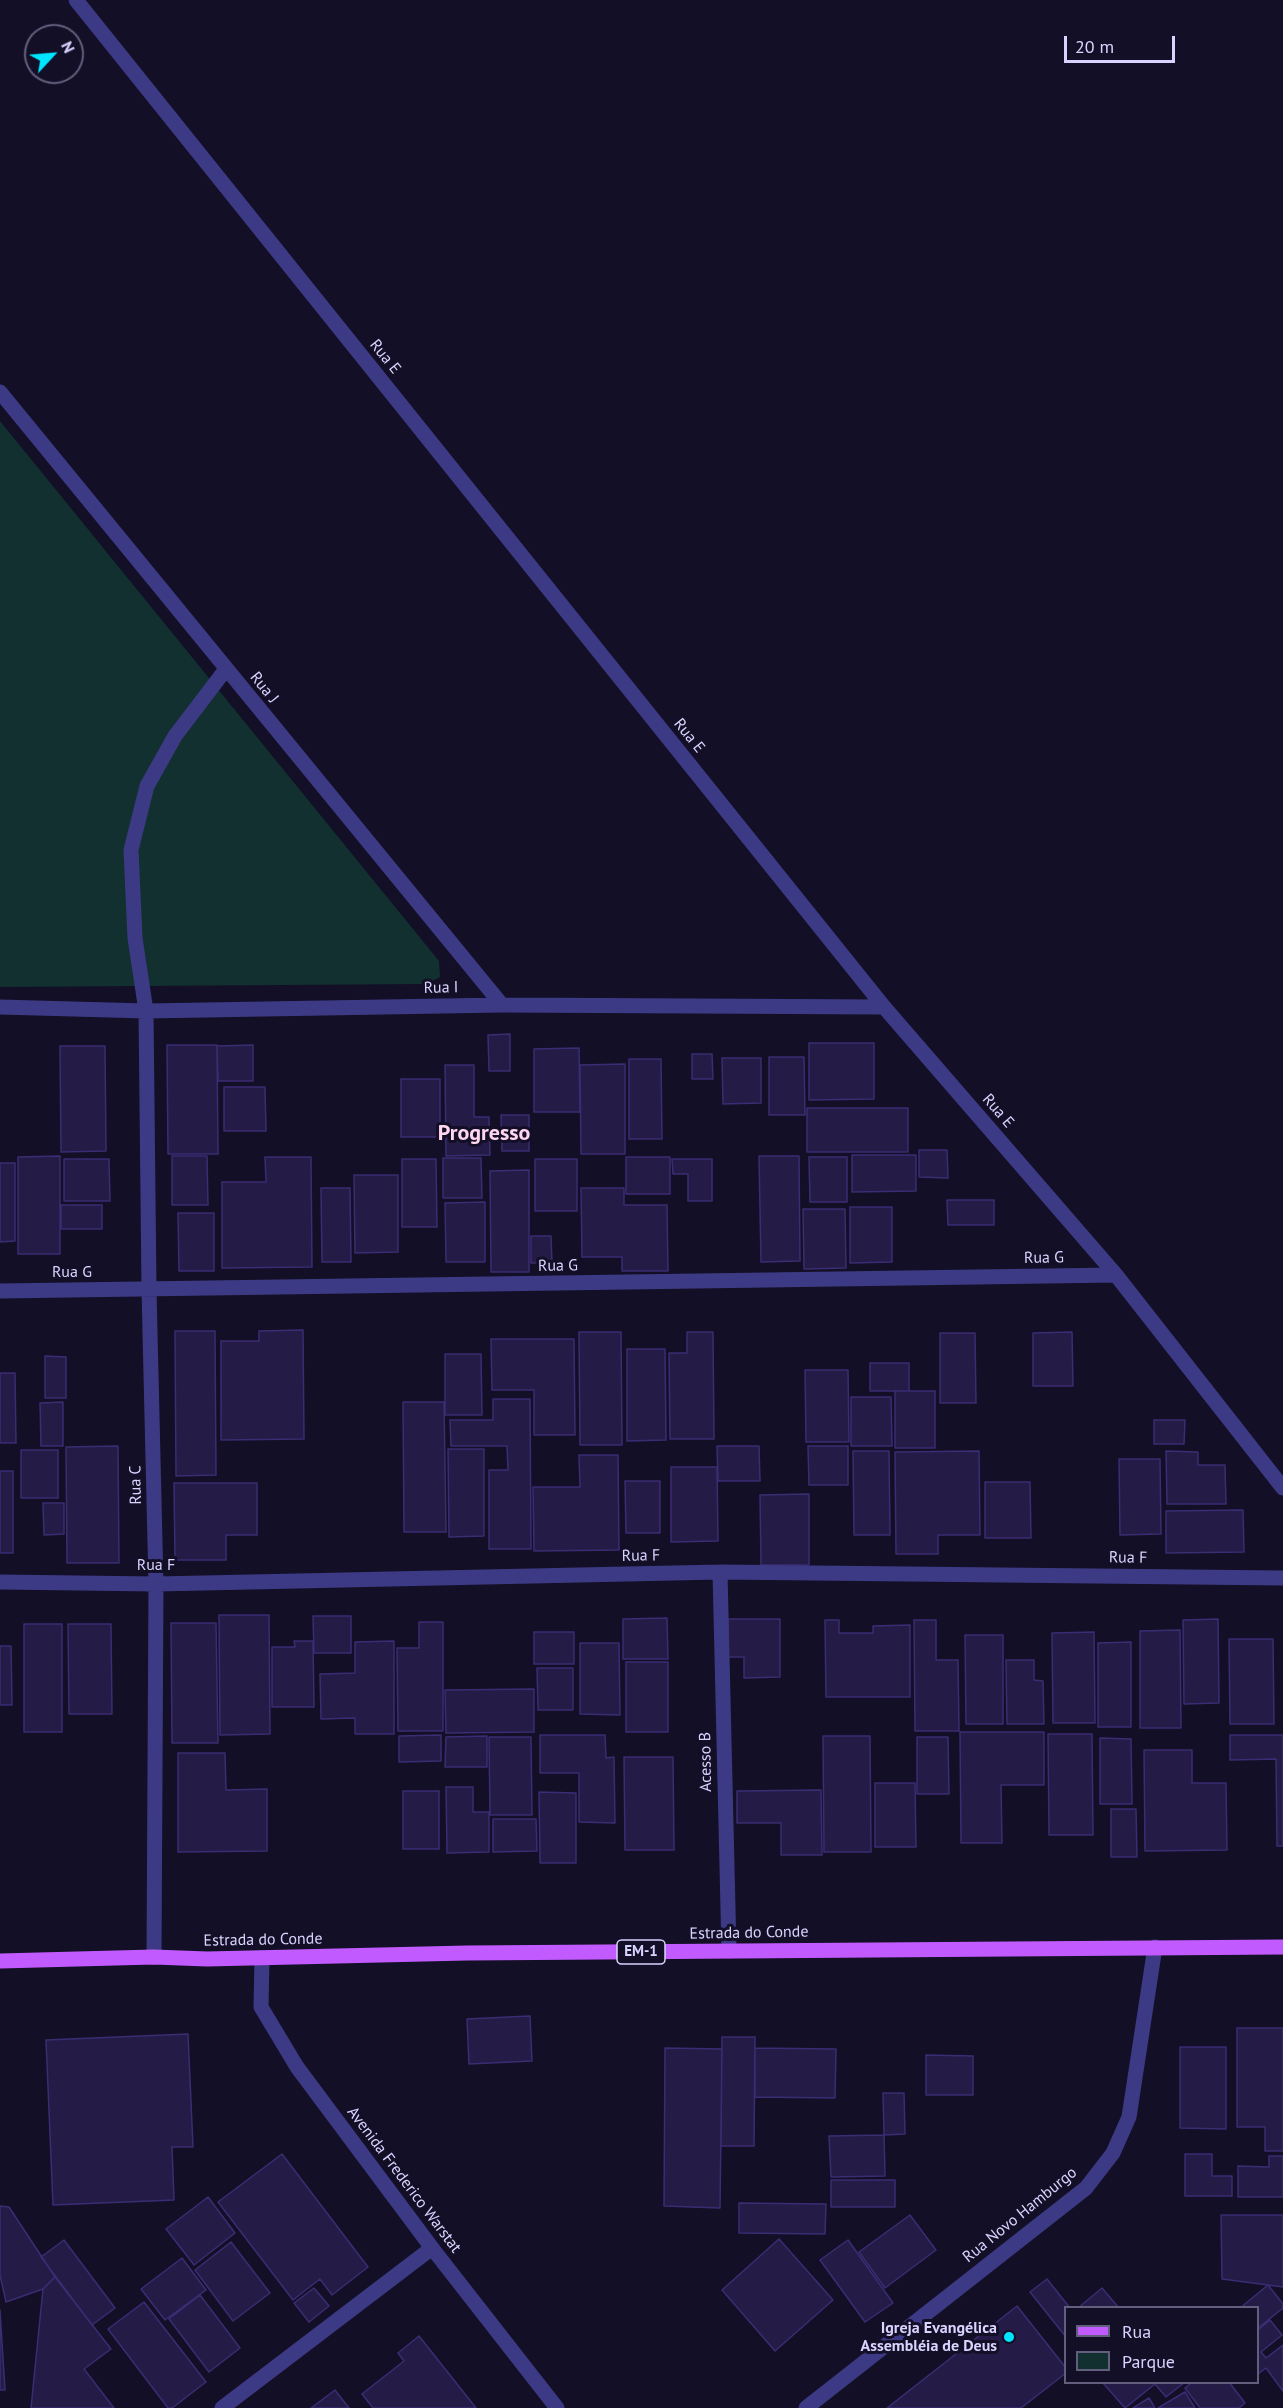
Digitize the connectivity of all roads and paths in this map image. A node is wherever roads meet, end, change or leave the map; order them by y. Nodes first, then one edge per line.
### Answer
1 (76, 0) edge
2 (0, 392) edge
3 (226, 669) junction
4 (502, 1005) junction
5 (0, 1007) edge
6 (884, 1007) junction
7 (146, 1011) junction
8 (1116, 1275) junction
9 (149, 1290) junction
10 (0, 1291) edge
11 (1283, 1488) edge
12 (720, 1572) junction
13 (1283, 1578) edge
14 (0, 1582) edge
15 (156, 1584) junction
16 (1155, 1947) junction
17 (1283, 1947) edge
18 (729, 1951) junction
19 (154, 1957) junction
20 (262, 1958) junction
21 (0, 1961) edge
22 (432, 2248) junction
23 (222, 2408) edge
24 (557, 2408) edge
25 (806, 2408) edge

1 - 6 street, Rua E
2 - 3 street, Rua J
3 - 4 street, Rua J
3 - 7 street, Rua C
4 - 6 street, Rua I
4 - 7 street, Rua I
5 - 7 street, Rua I
6 - 8 street, Rua E
7 - 9 street, Rua C
8 - 9 street, Rua G
8 - 11 street, Rua E
9 - 10 street, Rua G
9 - 15 street, Rua C
12 - 13 street, Rua F
12 - 15 street, Rua F
12 - 18 street, Acesso B
14 - 15 street, Rua F
15 - 19 street, Rua C
16 - 17 main road, Estrada do Conde / EM-1
16 - 18 main road, Estrada do Conde / EM-1
16 - 25 street, Rua Novo Hamburgo
18 - 20 main road, Estrada do Conde / EM-1
19 - 20 main road, Estrada do Conde / EM-1
19 - 21 main road, Estrada do Conde / EM-1
20 - 22 street, Avenida Frederico Warstat
22 - 23 street
22 - 24 street, Avenida Frederico Warstat

